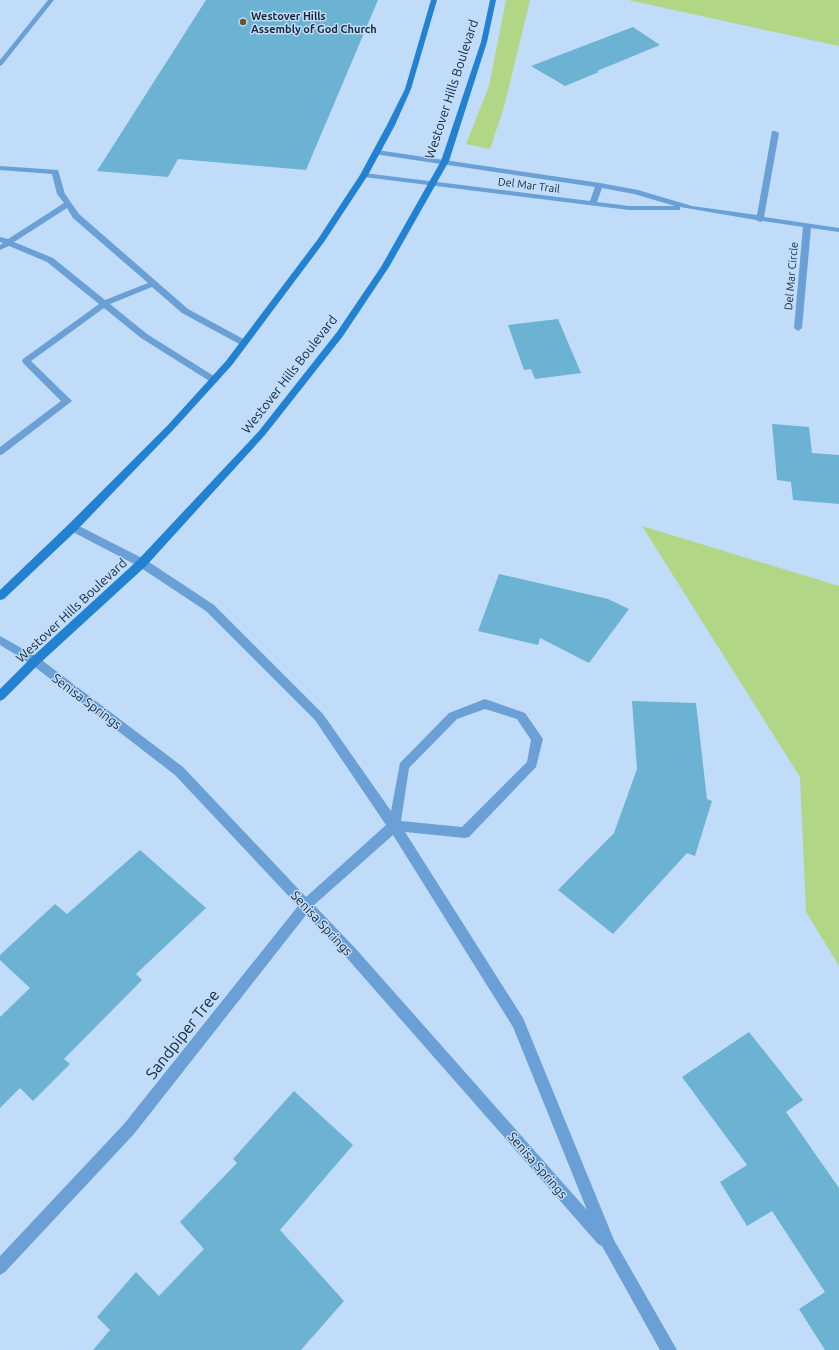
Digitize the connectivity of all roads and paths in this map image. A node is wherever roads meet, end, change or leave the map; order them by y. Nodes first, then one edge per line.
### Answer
1 (51, 0) edge
2 (434, 0) edge
3 (493, 0) edge
4 (0, 64) edge
5 (775, 133) dead end
6 (377, 152) junction
7 (445, 161) junction
8 (0, 168) edge
9 (364, 175) junction
10 (432, 183) junction
11 (600, 185) junction
12 (68, 204) junction
13 (592, 204) junction
14 (691, 208) junction
15 (760, 220) junction
16 (807, 226) junction
17 (839, 230) edge
18 (0, 239) edge
19 (8, 243) junction
20 (0, 248) edge
21 (154, 284) junction
22 (104, 304) junction
23 (798, 328) dead end
24 (244, 343) junction
25 (214, 380) junction
26 (0, 452) edge
27 (73, 527) junction
28 (142, 563) junction
29 (0, 596) edge
30 (0, 640) edge
31 (35, 662) junction
32 (0, 696) edge
33 (394, 826) junction
34 (306, 905) junction
35 (609, 1245) junction
36 (0, 1267) edge
37 (669, 1350) edge

1 - 4 street
2 - 6 main road
3 - 7 main road, Westover Hills Boulevard
5 - 15 street
6 - 7 street, Del Mar Trail
6 - 9 main road
7 - 10 main road, Westover Hills Boulevard
7 - 11 street, Del Mar Trail
8 - 12 street
9 - 10 street, Del Mar Trail
9 - 24 main road
10 - 13 street, Del Mar Trail
10 - 28 main road, Westover Hills Boulevard
11 - 13 street
11 - 14 street, Del Mar Trail
12 - 19 street
12 - 21 street
13 - 14 street, Del Mar Trail
14 - 15 street, Del Mar Trail
15 - 16 street, Del Mar Trail
16 - 17 street, Del Mar Trail
16 - 23 street, Del Mar Circle
18 - 19 street
19 - 20 street
19 - 22 street
21 - 22 street
21 - 24 street
22 - 25 street
22 - 26 street
24 - 25 main road
25 - 27 main road
27 - 28 street, Senisa Springs
27 - 29 main road
28 - 31 main road, Westover Hills Boulevard
28 - 33 street, Senisa Springs
30 - 31 street, Senisa Springs
31 - 32 main road, Westover Hills Boulevard
31 - 34 street, Senisa Springs
33 - 33 street
33 - 34 street, Sandpiper Tree
33 - 35 street, Senisa Springs
34 - 35 street, Senisa Springs
34 - 36 street, Sandpiper Tree
35 - 37 street, Senisa Springs

